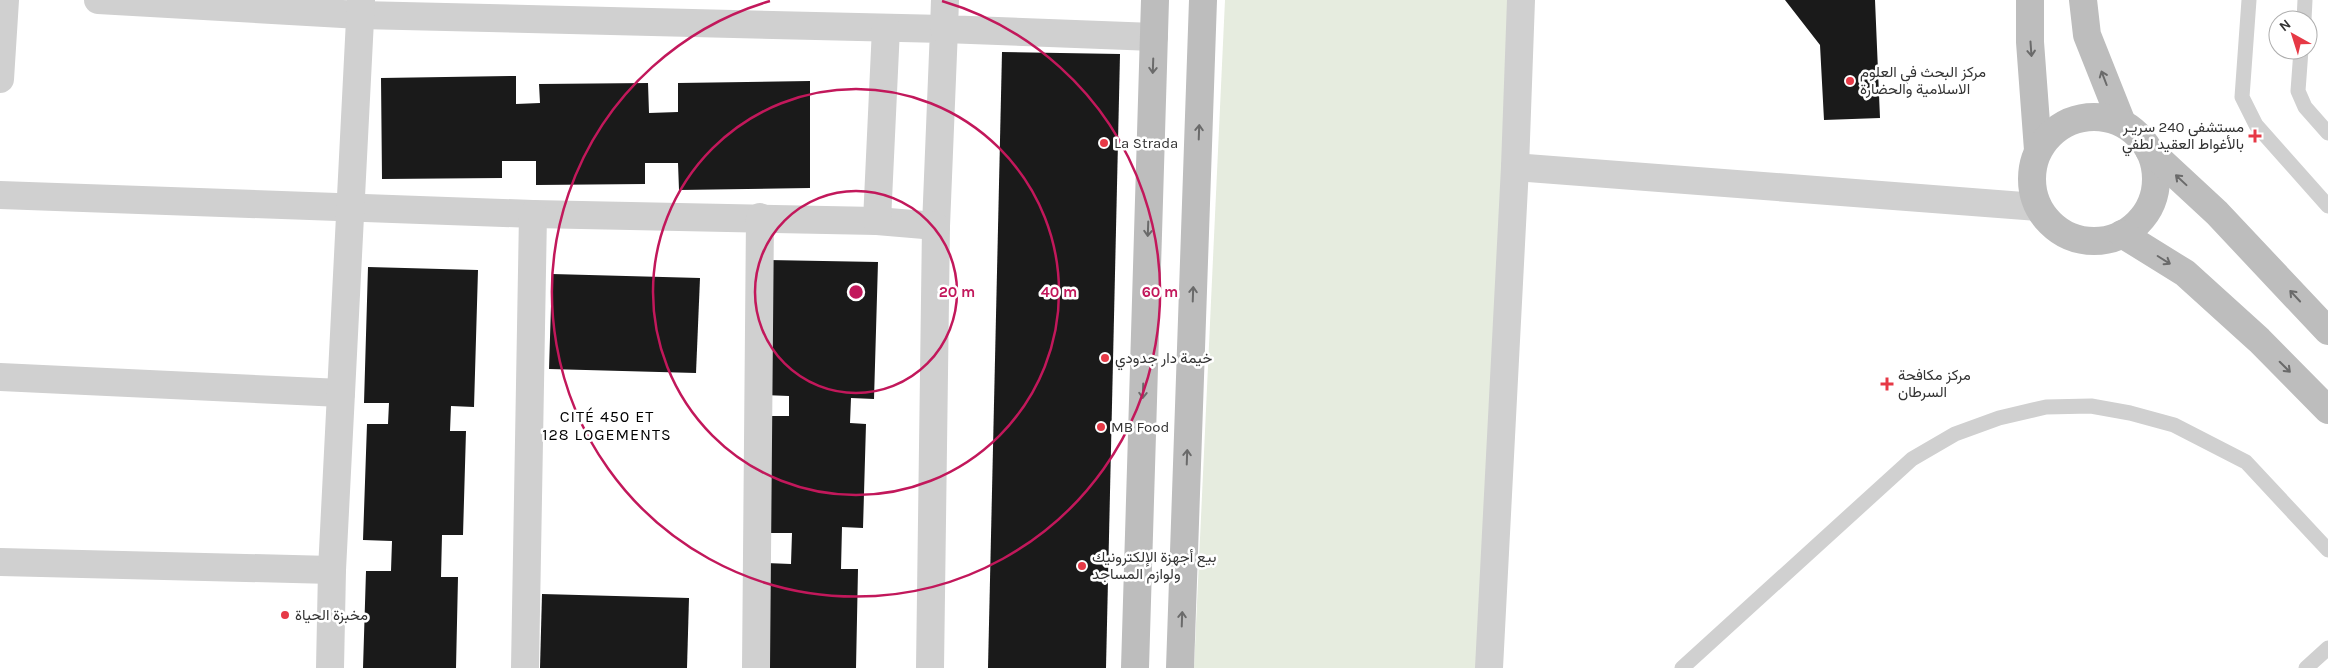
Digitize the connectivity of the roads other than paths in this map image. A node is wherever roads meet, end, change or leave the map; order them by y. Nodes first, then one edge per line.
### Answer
1 (5, 0) edge
2 (98, 0) edge
3 (945, 0) edge
4 (1155, 0) edge
5 (1203, 0) edge
6 (1521, 0) edge
7 (2030, 0) edge
8 (2083, 0) edge
9 (2249, 0) edge
10 (186, 3) edge
11 (360, 7) edge
12 (886, 28) junction
13 (944, 29) junction
14 (1154, 37) junction
15 (2300, 60) edge
16 (0, 79) edge
17 (2122, 123) junction
18 (2328, 133) edge
19 (2038, 150) junction
20 (2150, 150) junction
21 (1515, 167) junction
22 (0, 195) edge
23 (2328, 206) edge
24 (2038, 207) junction
25 (350, 208) junction
26 (533, 214) junction
27 (760, 217) junction
28 (877, 221) junction
29 (936, 226) junction
30 (2122, 234) junction
31 (2328, 331) edge
32 (0, 377) edge
33 (341, 393) junction
34 (2328, 410) edge
35 (2328, 550) edge
36 (0, 562) edge
37 (332, 570) junction
38 (2328, 648) edge
39 (330, 668) edge
40 (525, 668) edge
41 (756, 668) edge
42 (930, 668) edge
43 (1135, 668) edge
44 (1180, 668) edge
45 (1488, 668) edge
46 (1682, 668) edge
47 (2306, 668) edge

1 - 16 street
2 - 10 street
3 - 13 street
4 - 14 main road
44 -> 5 main road
6 - 21 street
7 -> 19 main road
17 -> 8 main road
9 - 23 lane
10 - 11 street
11 - 12 street
11 - 25 street
12 - 13 street
12 - 28 street
13 - 14 street
13 - 29 street
14 -> 43 main road
15 - 18 lane
17 - 19 main road
17 - 20 main road
19 - 24 main road
20 - 30 main road
31 -> 20 main road
21 - 24 street
21 - 45 street
22 - 25 street
24 - 30 main road
25 - 26 street
25 - 33 street
26 - 27 street
26 - 40 street
27 - 28 street
27 - 41 street
28 - 29 street
29 - 42 street
30 -> 34 main road
32 - 33 street
33 - 37 street
35 - 46 lane
36 - 37 street
37 - 39 street
38 - 47 lane

